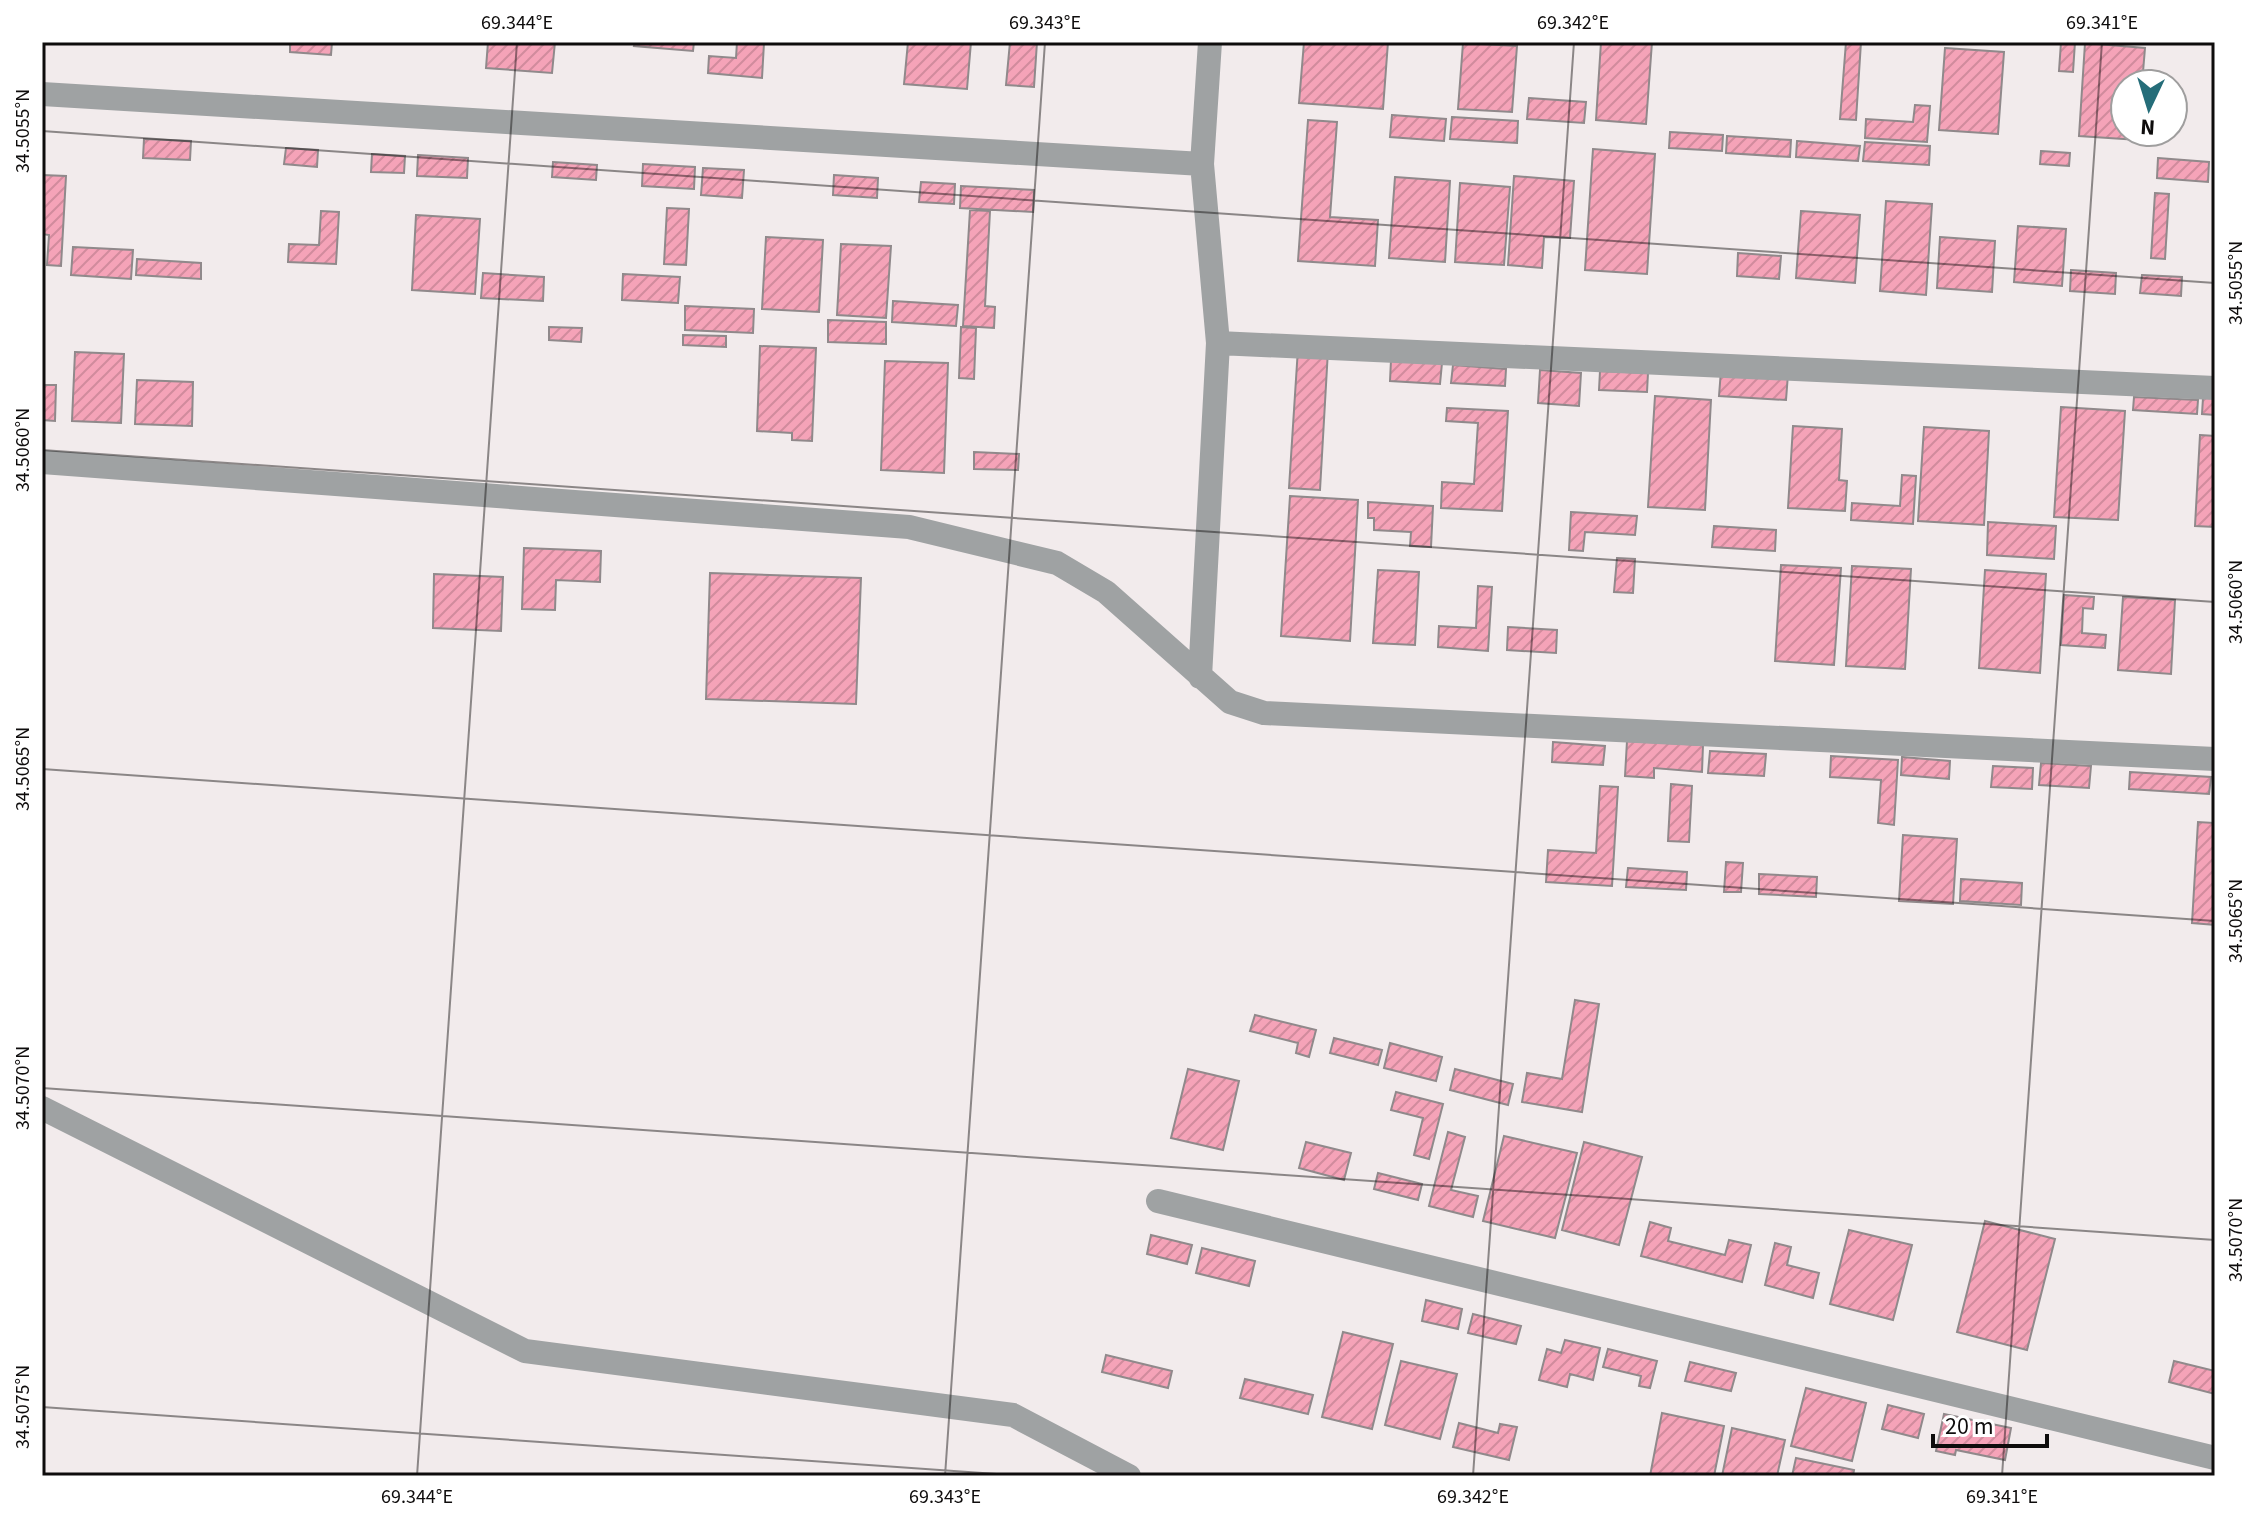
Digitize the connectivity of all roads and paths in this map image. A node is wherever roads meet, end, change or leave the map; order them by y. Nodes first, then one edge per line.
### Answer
1 (1210, 42) edge
2 (42, 94) edge
3 (1202, 164) junction
4 (1218, 343) junction
5 (2215, 388) edge
6 (42, 462) edge
7 (1200, 677) junction
8 (2215, 759) edge
9 (42, 1108) edge
10 (1158, 1201) dead end
11 (2215, 1458) edge
12 (1129, 1476) edge

1 - 3 street
2 - 3 street
3 - 4 street
4 - 5 street
4 - 7 street
6 - 7 street
7 - 8 street
9 - 12 street
10 - 11 street

